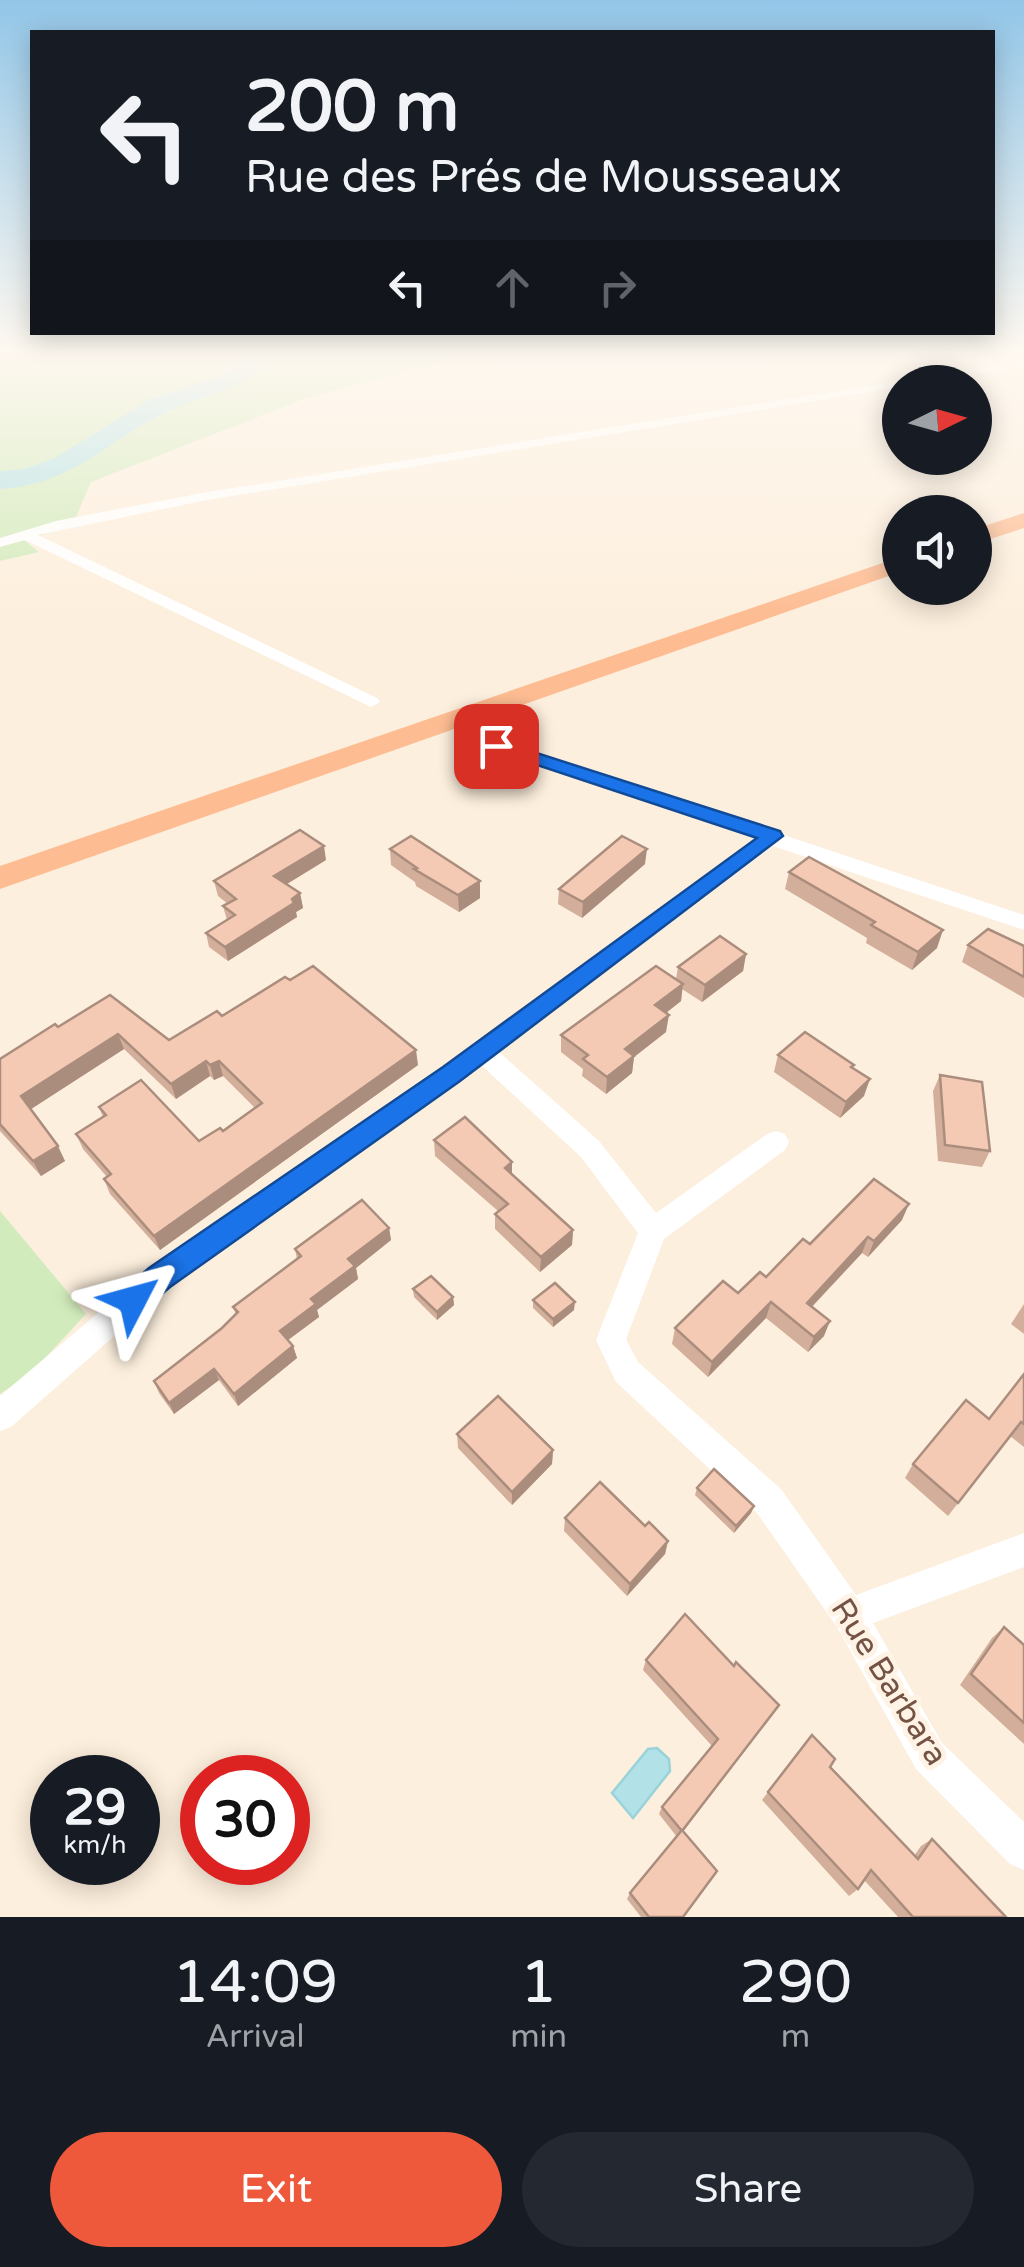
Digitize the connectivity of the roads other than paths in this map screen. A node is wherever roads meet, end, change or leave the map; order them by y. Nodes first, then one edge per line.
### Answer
1 (559, 438) edge
2 (1024, 505) edge
3 (992, 516) edge
4 (1024, 520) edge
5 (992, 531) edge
6 (24, 534) junction
7 (0, 543) edge
8 (882, 555) edge
9 (882, 570) edge
10 (372, 702) dead end
11 (496, 746) dead end
12 (772, 836) junction
13 (0, 858) edge
14 (0, 878) edge
15 (1024, 923) edge
16 (481, 1052) junction
17 (776, 1142) dead end
18 (652, 1231) junction
19 (0, 1416) edge
20 (1024, 1550) edge
21 (848, 1615) junction
22 (1024, 1850) edge

1 - 6 street
2 - 3 highway
4 - 5 highway
6 - 7 street
6 - 10 street
8 - 13 highway
9 - 14 highway
11 - 12 street
12 - 15 street
12 - 16 street
16 - 18 street
16 - 19 street
17 - 18 street
18 - 21 street, Rue Barbara
20 - 21 street
21 - 22 street, Rue Barbara

